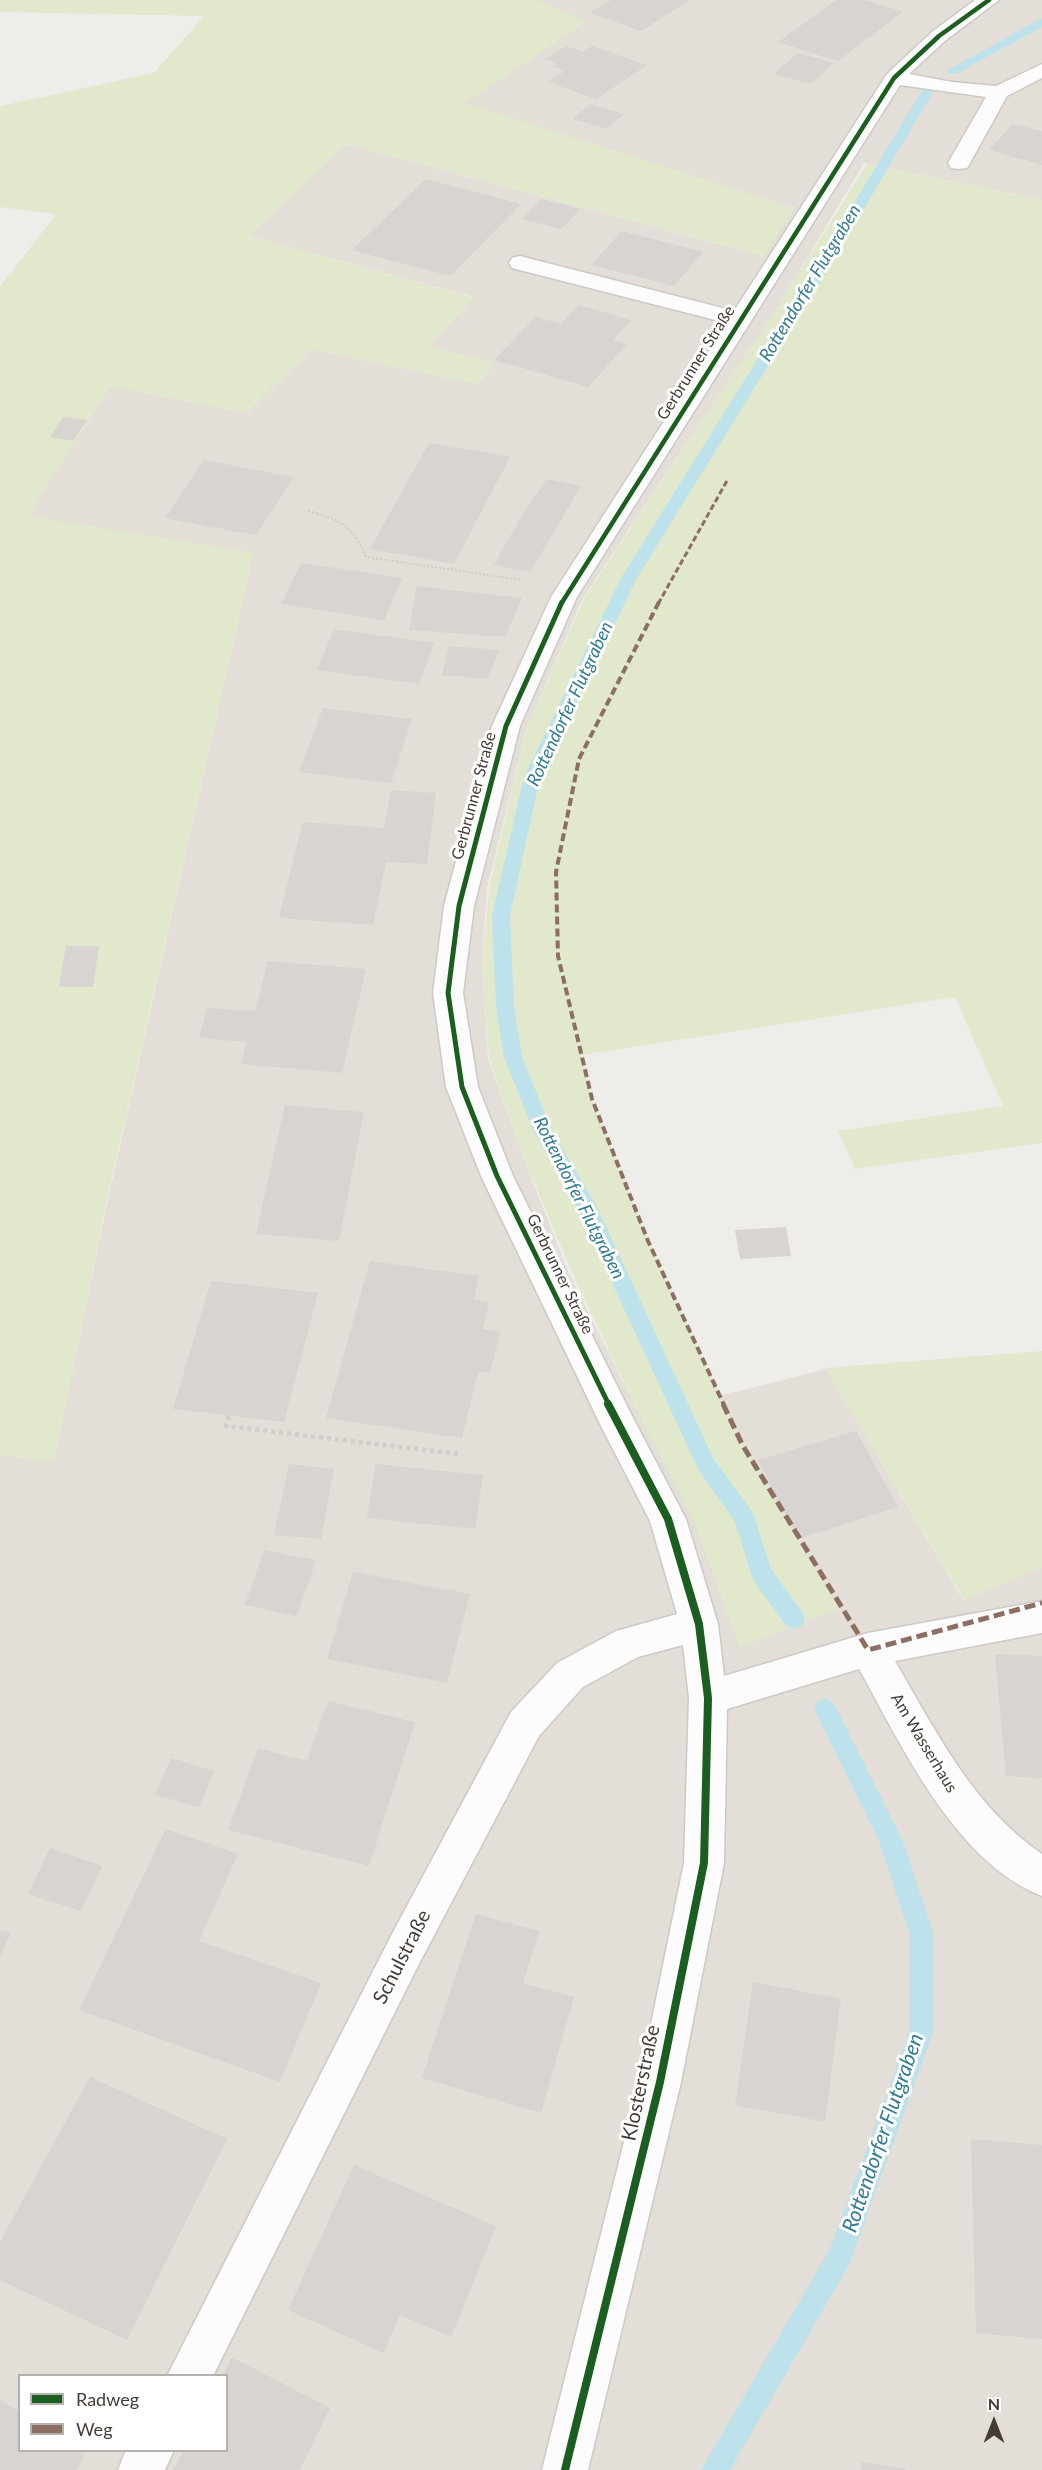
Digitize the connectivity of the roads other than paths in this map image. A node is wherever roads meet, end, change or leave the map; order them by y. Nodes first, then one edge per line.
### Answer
1 (989, 0) edge
2 (1042, 70) edge
3 (902, 80) junction
4 (999, 92) junction
5 (959, 163) dead end
6 (520, 263) dead end
7 (739, 320) junction
8 (1042, 1617) edge
9 (699, 1624) junction
10 (861, 1652) junction
11 (708, 1698) junction
12 (1042, 1877) edge
13 (190, 2374) edge
14 (150, 2452) edge
15 (141, 2470) edge
16 (565, 2470) edge

1 - 3 street, Gerbrunner Straße
2 - 4 street
3 - 4 street
3 - 7 street, Gerbrunner Straße
4 - 5 street
6 - 7 street
7 - 9 street, Gerbrunner Straße
8 - 10 street
9 - 11 street, Gerbrunner Straße
9 - 13 street, Schulstraße
10 - 11 street
10 - 12 street, Am Wasserhaus
11 - 16 street, Klosterstraße
14 - 15 street

